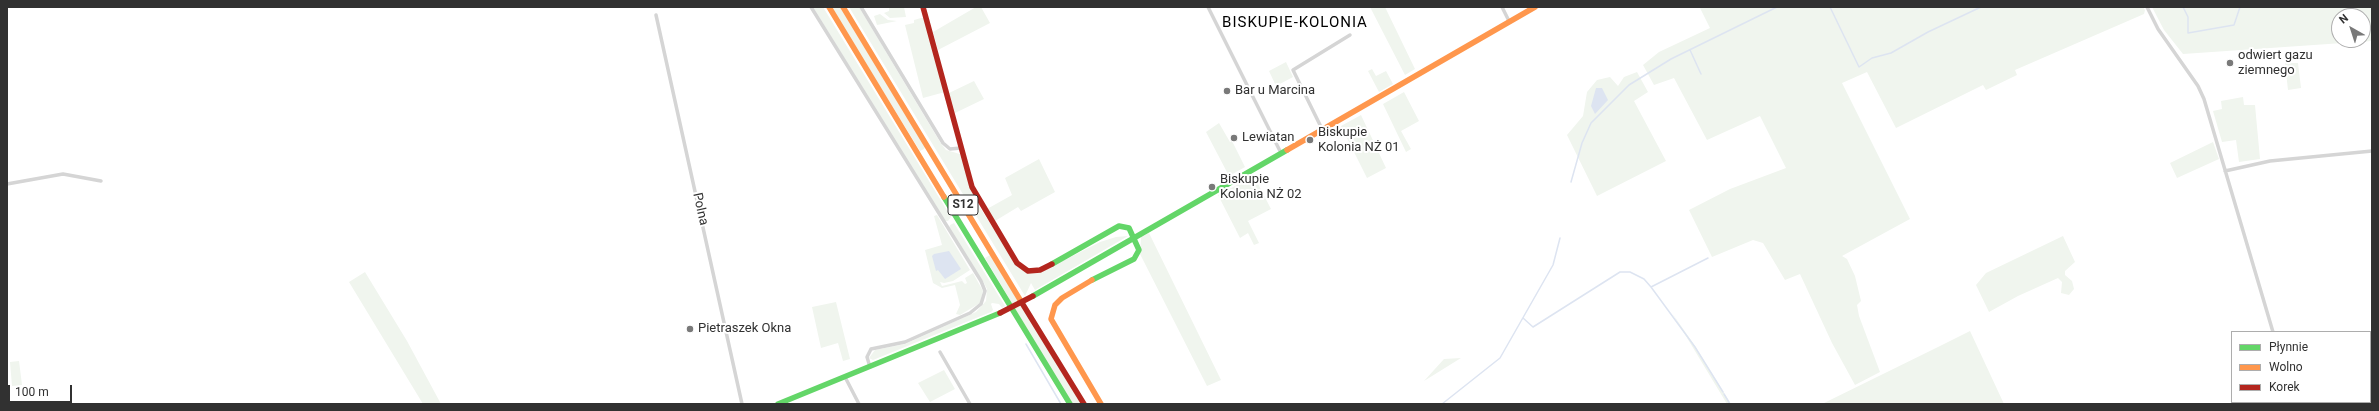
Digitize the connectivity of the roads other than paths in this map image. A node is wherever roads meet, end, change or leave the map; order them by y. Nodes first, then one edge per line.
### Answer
1 (812, 7) edge
2 (829, 7) edge
3 (843, 7) edge
4 (861, 7) edge
5 (923, 7) edge
6 (1208, 7) edge
7 (1502, 7) edge
8 (1535, 7) edge
9 (2147, 7) edge
10 (656, 15) dead end
11 (1510, 22) junction
12 (1350, 34) dead end
13 (1322, 129) junction
14 (961, 148) junction
15 (2372, 151) edge
16 (1281, 153) junction
17 (2225, 171) junction
18 (101, 181) dead end
19 (7, 184) edge
20 (1134, 237) junction
21 (2273, 331) edge
22 (940, 352) dead end
23 (870, 367) junction
24 (845, 377) junction
25 (742, 404) edge
26 (778, 404) edge
27 (859, 404) edge
28 (970, 404) edge
29 (1070, 404) edge
30 (1084, 404) edge
31 (1101, 404) edge

1 - 23 street
2 - 29 main road, S12
3 - 30 main road, S12
4 - 14 street
5 - 14 main road
6 - 16 street
7 - 11 street
8 - 11 main road
9 - 17 street
10 - 25 street, Polna
11 - 13 main road
12 - 13 street
13 - 16 main road
14 - 20 main road
15 - 17 street
16 - 20 main road
17 - 21 street
18 - 19 street
20 - 23 main road, bridge
20 - 31 main road
22 - 28 street
23 - 24 main road
24 - 26 main road
24 - 27 street

